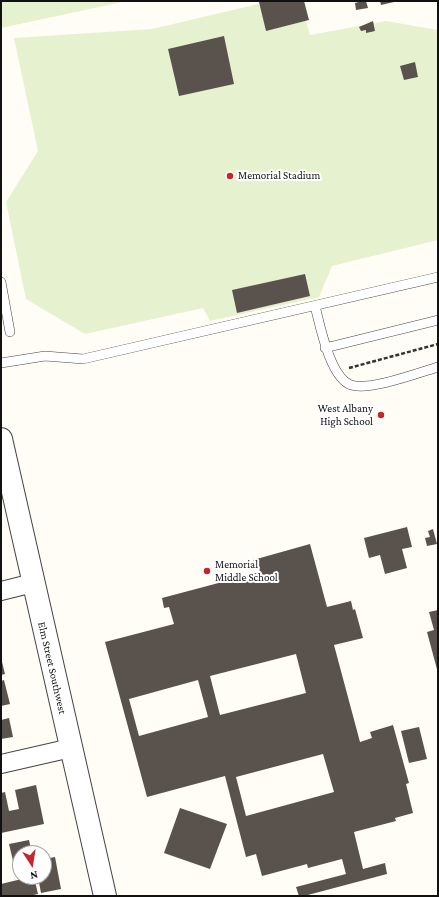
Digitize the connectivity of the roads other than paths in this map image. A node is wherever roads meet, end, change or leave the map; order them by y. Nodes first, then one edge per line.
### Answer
1 (438, 277) edge
2 (1, 282) edge
3 (315, 306) junction
4 (438, 320) edge
5 (10, 332) dead end
6 (325, 348) junction
7 (1, 363) edge
8 (438, 367) edge
9 (1, 439) edge
10 (33, 583) junction
11 (1, 591) edge
12 (71, 748) junction
13 (1, 764) edge
14 (105, 896) edge

1 - 3 lane
2 - 5 lane
3 - 6 lane
3 - 7 lane
4 - 6 lane
6 - 8 lane
9 - 10 street, Elm Street Southwest
10 - 11 street
10 - 12 street, Elm Street Southwest
12 - 13 street
12 - 14 street, Elm Street Southwest

